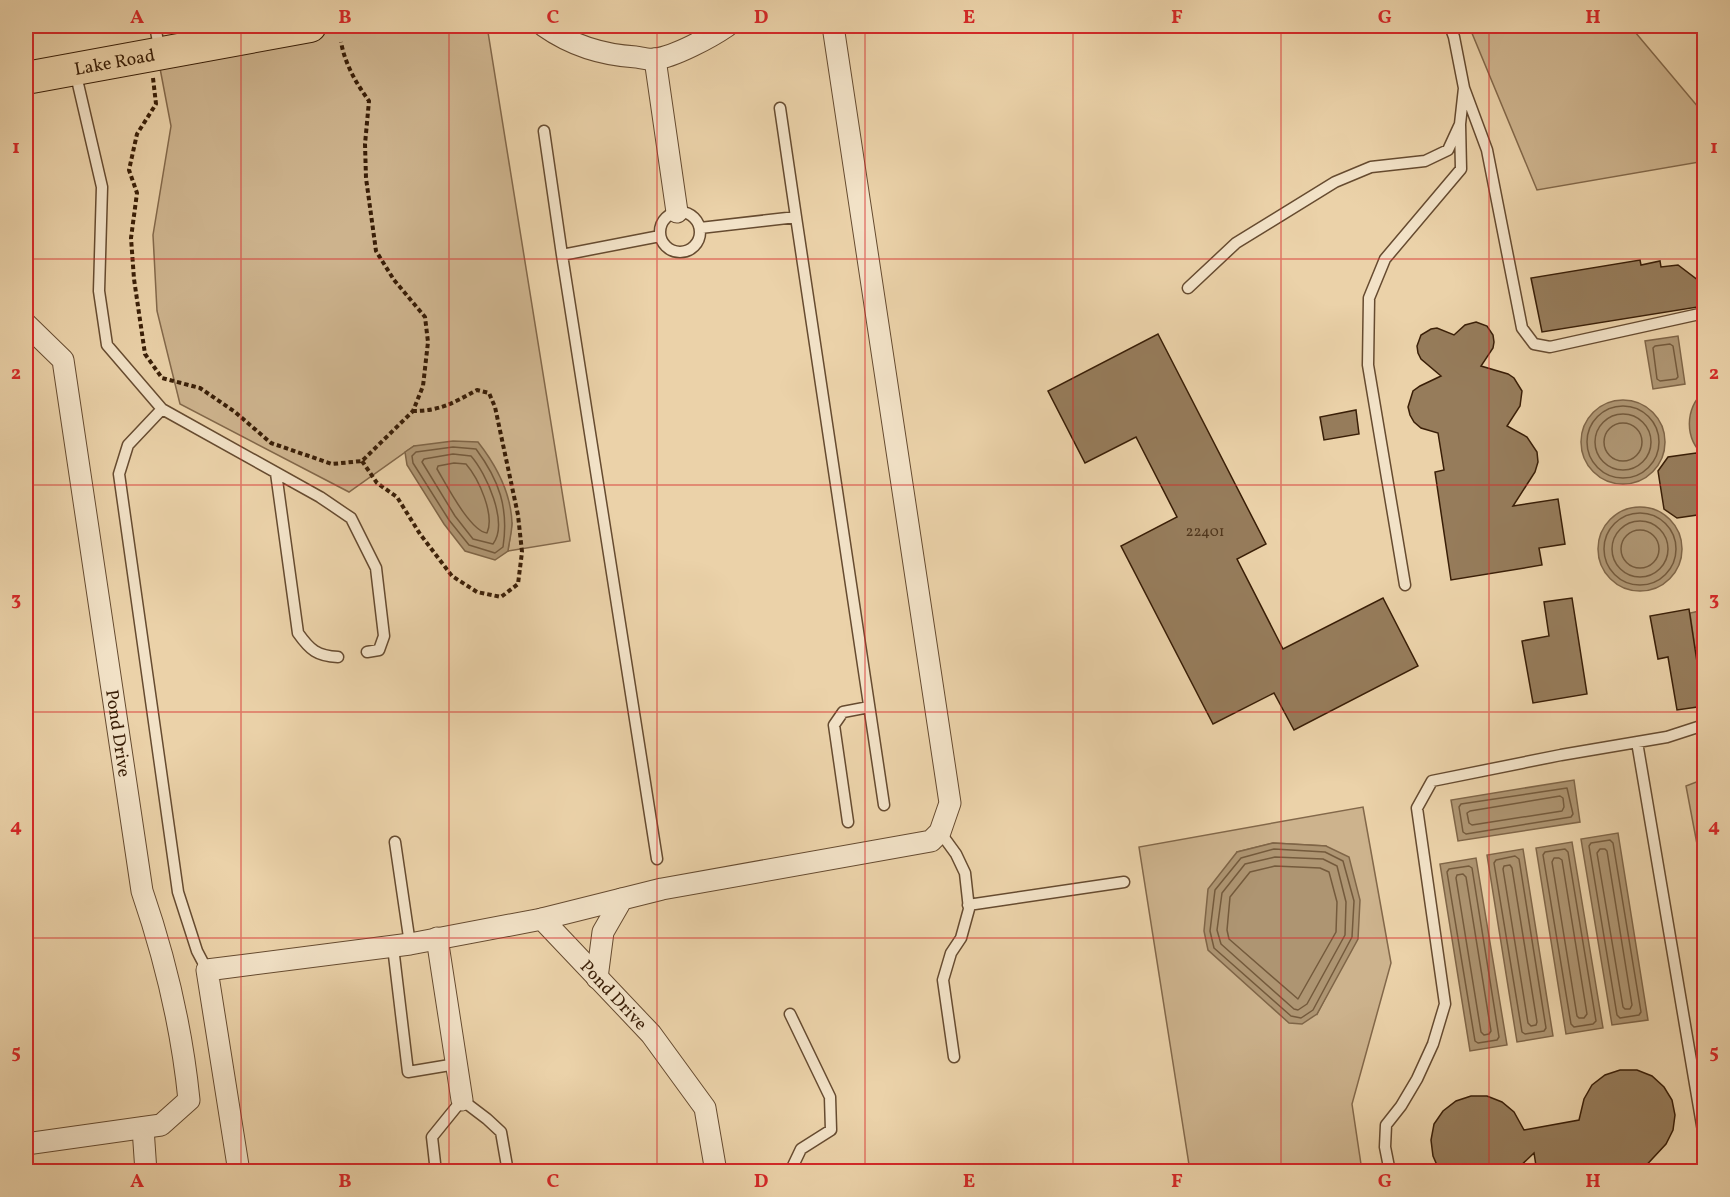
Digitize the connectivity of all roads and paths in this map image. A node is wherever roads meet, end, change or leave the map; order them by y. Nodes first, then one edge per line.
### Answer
1 (310, 26) edge
2 (544, 26) edge
3 (727, 26) edge
4 (833, 26) edge
5 (1450, 26) edge
6 (340, 42) dead end
7 (156, 52) edge
8 (655, 59) junction
9 (75, 69) junction
10 (26, 78) edge
11 (1464, 88) junction
12 (780, 108) dead end
13 (1460, 124) junction
14 (544, 131) dead end
15 (677, 212) junction
16 (796, 217) junction
17 (700, 228) junction
18 (660, 236) junction
19 (562, 255) junction
20 (1188, 288) dead end
21 (1704, 313) edge
22 (26, 324) edge
23 (162, 409) junction
24 (413, 411) junction
25 (362, 462) junction
26 (276, 472) junction
27 (1405, 585) dead end
28 (367, 652) dead end
29 (339, 657) dead end
30 (869, 707) junction
31 (1704, 725) edge
32 (1637, 742) junction
33 (884, 805) dead end
34 (848, 822) dead end
35 (940, 832) junction
36 (395, 842) dead end
37 (657, 859) dead end
38 (1124, 882) dead end
39 (622, 898) junction
40 (968, 905) junction
41 (542, 919) junction
42 (437, 938) junction
43 (401, 945) junction
44 (207, 970) junction
45 (597, 978) junction
46 (790, 1014) dead end
47 (954, 1057) dead end
48 (456, 1064) junction
49 (462, 1100) junction
50 (142, 1128) junction
51 (1704, 1137) edge
52 (26, 1144) edge
53 (146, 1172) edge
54 (239, 1172) edge
55 (436, 1172) edge
56 (508, 1172) edge
57 (716, 1172) edge
58 (790, 1172) edge
59 (1390, 1172) edge

1 - 7 main road, Lake Road
2 - 8 street
3 - 8 street
4 - 35 street
5 - 11 lane
6 - 24 path
7 - 9 main road, Lake Road
7 - 25 path
8 - 15 street
9 - 10 main road, Lake Road
9 - 23 lane
11 - 13 lane
11 - 21 lane
12 - 16 lane
13 - 20 lane
13 - 27 lane
14 - 19 lane
15 - 17 lane
15 - 18 lane
16 - 17 lane
16 - 30 lane
17 - 18 lane
18 - 19 lane
19 - 37 lane
22 - 50 street, Pond Drive
23 - 26 lane
23 - 44 lane
24 - 25 path
24 - 25 path
26 - 28 lane
26 - 29 lane
30 - 33 lane
30 - 34 lane
31 - 32 lane
32 - 51 lane
32 - 59 lane
35 - 39 street
35 - 40 lane
36 - 43 lane
38 - 40 lane
39 - 41 street
39 - 45 street
40 - 47 lane
41 - 42 street
41 - 45 street, Pond Drive
42 - 43 street
42 - 48 street
43 - 44 street
43 - 48 lane
44 - 54 street
45 - 57 street, Pond Drive
46 - 58 lane
48 - 49 street
49 - 55 lane
49 - 56 lane
50 - 52 street, Pond Drive
50 - 53 street

